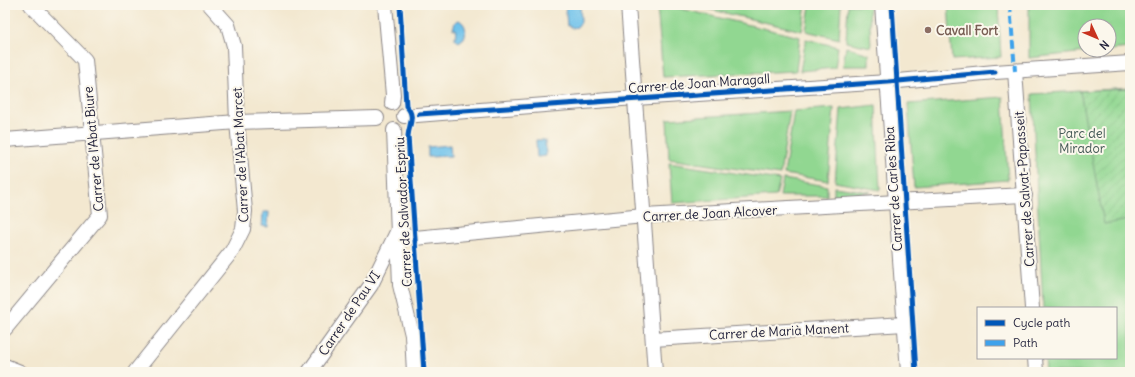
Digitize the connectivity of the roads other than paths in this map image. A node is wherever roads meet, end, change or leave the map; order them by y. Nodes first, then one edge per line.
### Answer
1 (31, 5) edge
2 (210, 5) edge
3 (385, 5) edge
4 (628, 5) edge
5 (882, 5) edge
6 (1130, 63) edge
7 (1015, 71) junction
8 (888, 82) junction
9 (635, 98) junction
10 (392, 103) junction
11 (404, 116) junction
12 (376, 118) junction
13 (237, 122) junction
14 (394, 130) junction
15 (92, 133) junction
16 (5, 140) edge
17 (1025, 195) junction
18 (896, 202) junction
19 (644, 216) junction
20 (398, 232) junction
21 (1032, 307) edge
22 (905, 324) junction
23 (5, 329) edge
24 (653, 338) junction
25 (1035, 359) edge
26 (135, 372) edge
27 (309, 372) edge
28 (414, 372) edge
29 (656, 372) edge
30 (908, 372) edge
31 (1036, 372) edge

1 - 15 street, Carrer de l'Abat Biure
2 - 13 street, Carrer de l'Abat Marcet
3 - 10 street
4 - 9 street
5 - 8 street, Carrer de Carles Riba
6 - 7 street, Carrer de Joan Maragall
7 - 8 street, Carrer de Joan Maragall
7 - 17 street, Carrer de Salvat-Papasseit
8 - 9 street, Carrer de Joan Maragall
8 - 18 street, Carrer de Carles Riba
9 - 11 street, Carrer de Joan Maragall
9 - 19 street
10 - 11 street
10 - 12 street
11 - 14 street
12 - 13 street
12 - 14 street
13 - 15 street
13 - 26 street, Carrer de l'Abat Marcet
14 - 20 street, Carrer de Salvador Espriu
15 - 16 street
15 - 23 street, Carrer de l'Abat Biure
17 - 18 street, Carrer de Joan Alcover
17 - 21 street, Carrer de Salvat-Papasseit
18 - 19 street, Carrer de Joan Alcover
18 - 22 street, Carrer de Carles Riba
19 - 20 street, Carrer de Joan Alcover
19 - 24 street
20 - 27 street, Carrer de Pau VI
20 - 28 street, Carrer de Salvador Espriu
22 - 24 street, Carrer de Marià Manent
22 - 30 street, Carrer de Carles Riba
24 - 29 street
25 - 31 street

